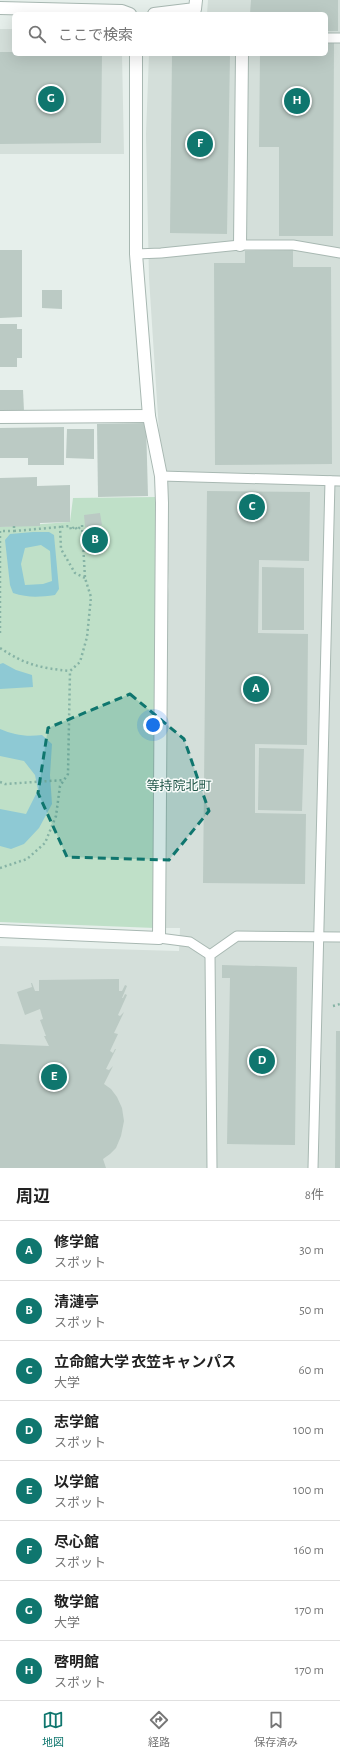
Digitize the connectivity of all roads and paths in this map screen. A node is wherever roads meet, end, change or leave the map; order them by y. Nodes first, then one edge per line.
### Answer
1 (196, 0) edge
2 (0, 8) edge
3 (125, 12) edge
4 (170, 12) edge
5 (328, 38) edge
6 (340, 38) edge
7 (136, 56) edge
8 (242, 56) edge
9 (240, 245) junction
10 (340, 253) edge
11 (136, 254) junction
12 (149, 416) junction
13 (0, 417) edge
14 (161, 476) junction
15 (330, 481) junction
16 (340, 481) edge
17 (14, 526) dead end
18 (60, 527) junction
19 (14, 531) junction
20 (85, 578) junction
21 (0, 633) edge
22 (0, 648) edge
23 (70, 671) junction
24 (64, 780) junction
25 (0, 782) edge
26 (0, 868) edge
27 (0, 931) edge
28 (318, 937) junction
29 (340, 937) edge
30 (159, 938) junction
31 (210, 955) junction
32 (212, 1168) edge
33 (313, 1168) edge

1 - 4 street
2 - 3 street
5 - 6 lane
7 - 11 street
8 - 9 street
9 - 10 lane
9 - 11 lane
11 - 12 street
12 - 13 street
12 - 14 street
14 - 15 lane
14 - 30 street
15 - 16 lane
15 - 28 lane
17 - 19 path
18 - 19 path
18 - 20 path
18 - 20 path
19 - 21 path
20 - 23 path
22 - 23 path
23 - 24 path
24 - 25 path
24 - 26 path
27 - 30 street
28 - 29 lane
28 - 31 lane
28 - 33 lane
30 - 31 lane
31 - 32 lane

